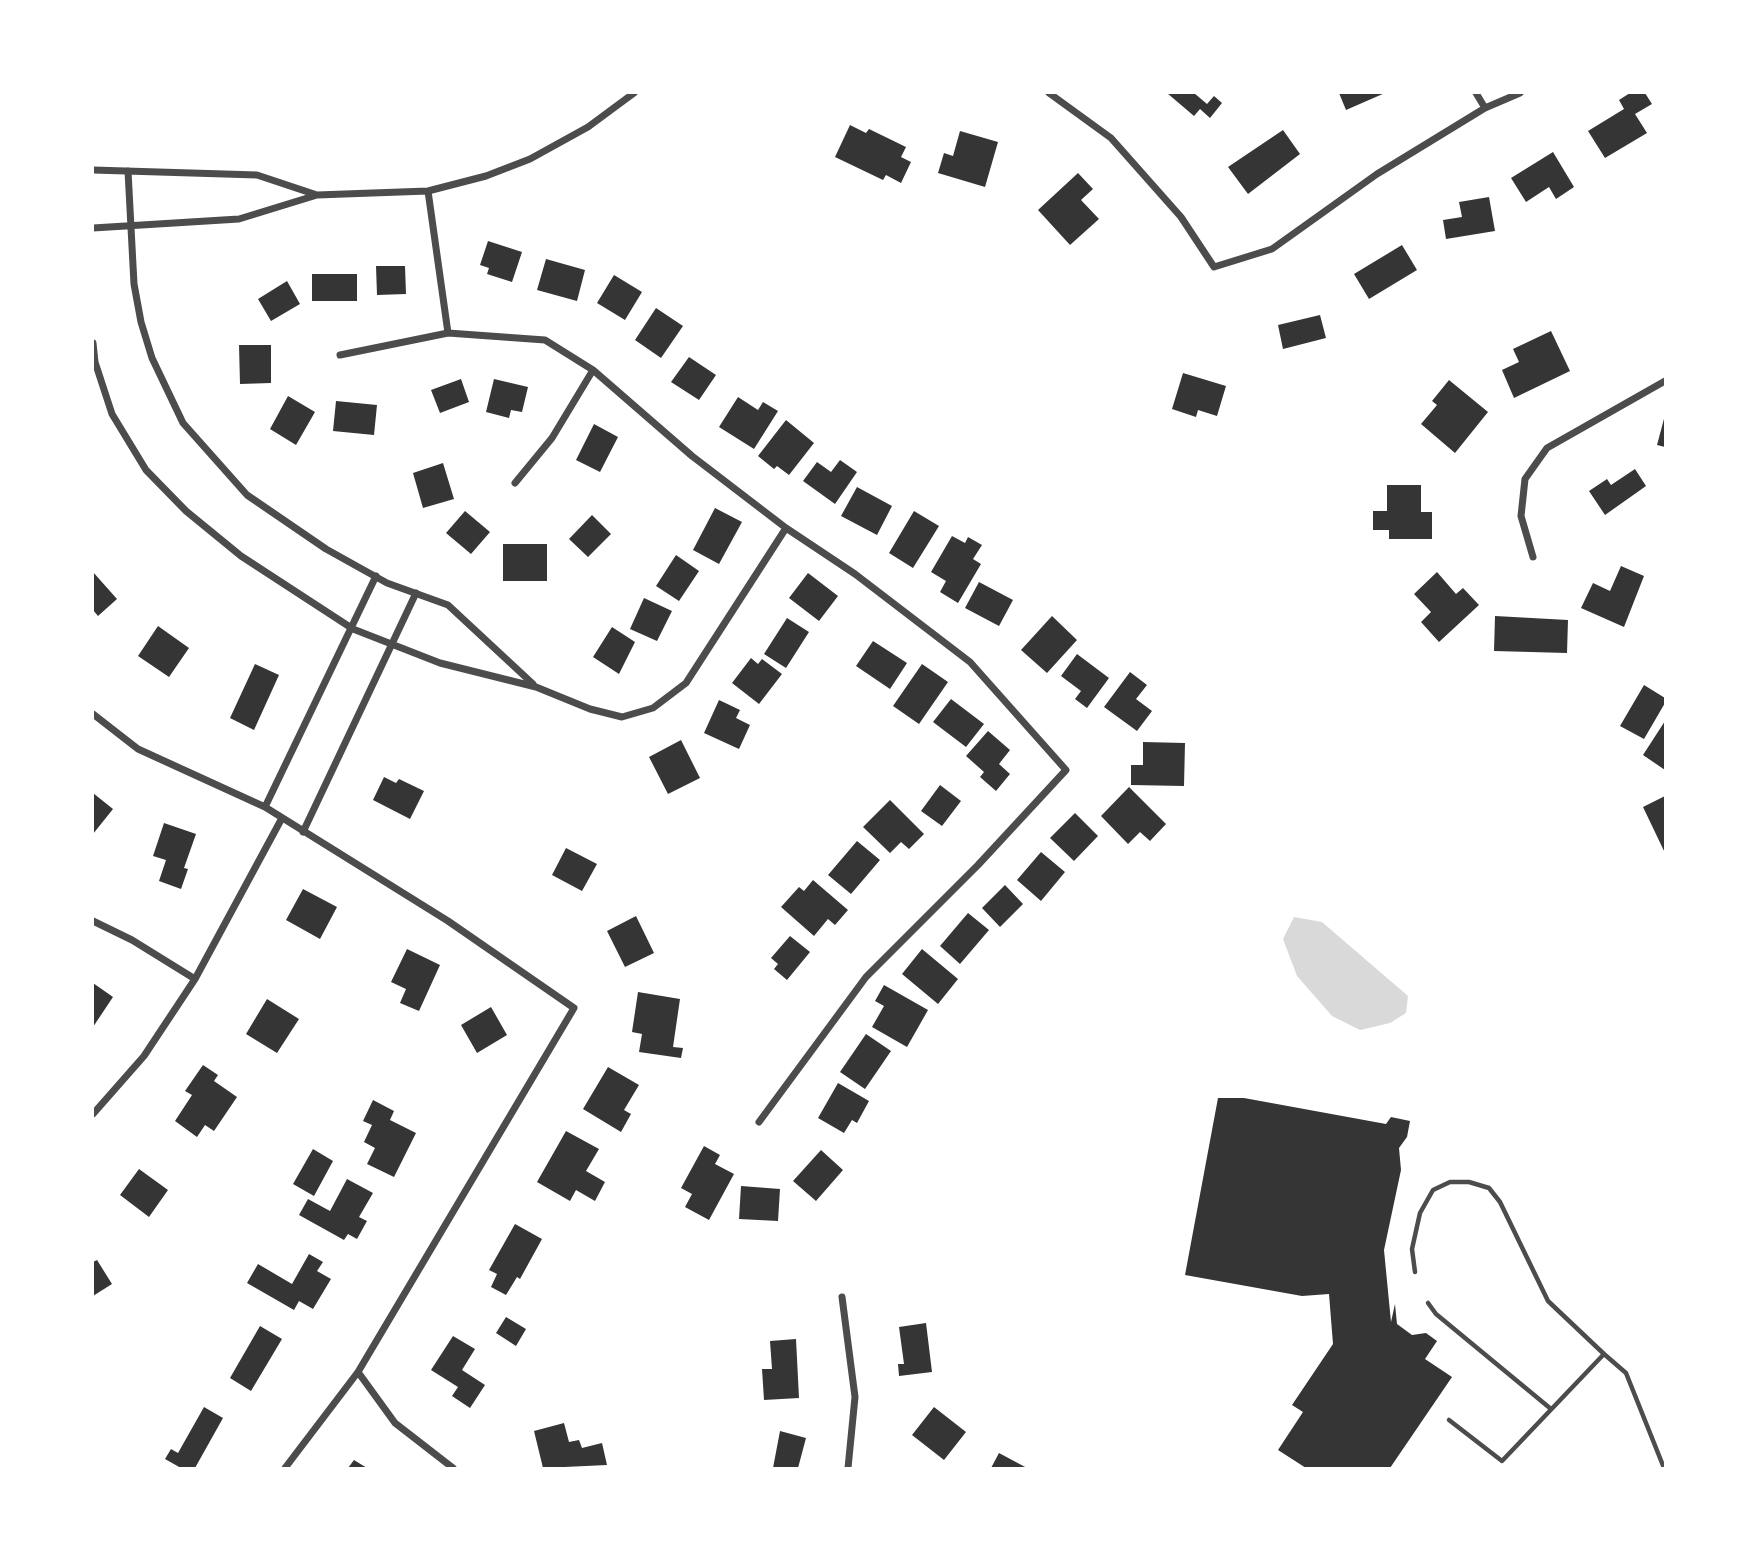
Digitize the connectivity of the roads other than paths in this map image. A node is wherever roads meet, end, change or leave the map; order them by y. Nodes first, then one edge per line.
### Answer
1 (634, 93) edge
2 (1049, 93) edge
3 (1476, 93) edge
4 (1520, 93) edge
5 (1485, 108) junction
6 (93, 170) edge
7 (128, 171) junction
8 (428, 191) junction
9 (317, 195) junction
10 (129, 226) junction
11 (93, 228) edge
12 (448, 332) junction
13 (93, 343) edge
14 (340, 355) dead end
15 (593, 370) junction
16 (1665, 381) edge
17 (515, 484) dead end
18 (786, 528) junction
19 (1534, 557) dead end
20 (376, 576) junction
21 (416, 593) junction
22 (353, 629) junction
23 (393, 645) junction
24 (536, 687) junction
25 (93, 714) edge
26 (265, 807) junction
27 (282, 818) junction
28 (303, 832) junction
29 (93, 921) edge
30 (195, 979) junction
31 (93, 1114) edge
32 (759, 1122) dead end
33 (1415, 1272) dead end
34 (842, 1297) dead end
35 (1428, 1303) dead end
36 (1604, 1354) junction
37 (358, 1371) junction
38 (1551, 1409) junction
39 (1450, 1420) dead end
40 (285, 1468) edge
41 (453, 1468) edge
42 (848, 1468) edge
43 (1664, 1468) edge

1 - 8 street
2 - 5 street
3 - 5 street
4 - 5 street
6 - 7 street
7 - 9 street
7 - 10 street
8 - 9 street
8 - 12 street
9 - 10 street
10 - 11 street
10 - 20 street
12 - 14 street
12 - 15 street
13 - 22 street
15 - 17 street
15 - 18 street
16 - 19 street
18 - 24 street
18 - 32 street
20 - 21 street
20 - 22 street
21 - 23 street
21 - 24 street
22 - 23 street
22 - 26 street
23 - 24 street
23 - 28 street
25 - 26 street
26 - 27 street
27 - 28 street
27 - 30 street
28 - 37 street
29 - 30 street
30 - 31 street
33 - 36 lane
34 - 42 street
35 - 38 lane
36 - 38 lane
36 - 43 lane
37 - 40 street
37 - 41 street
38 - 39 lane

